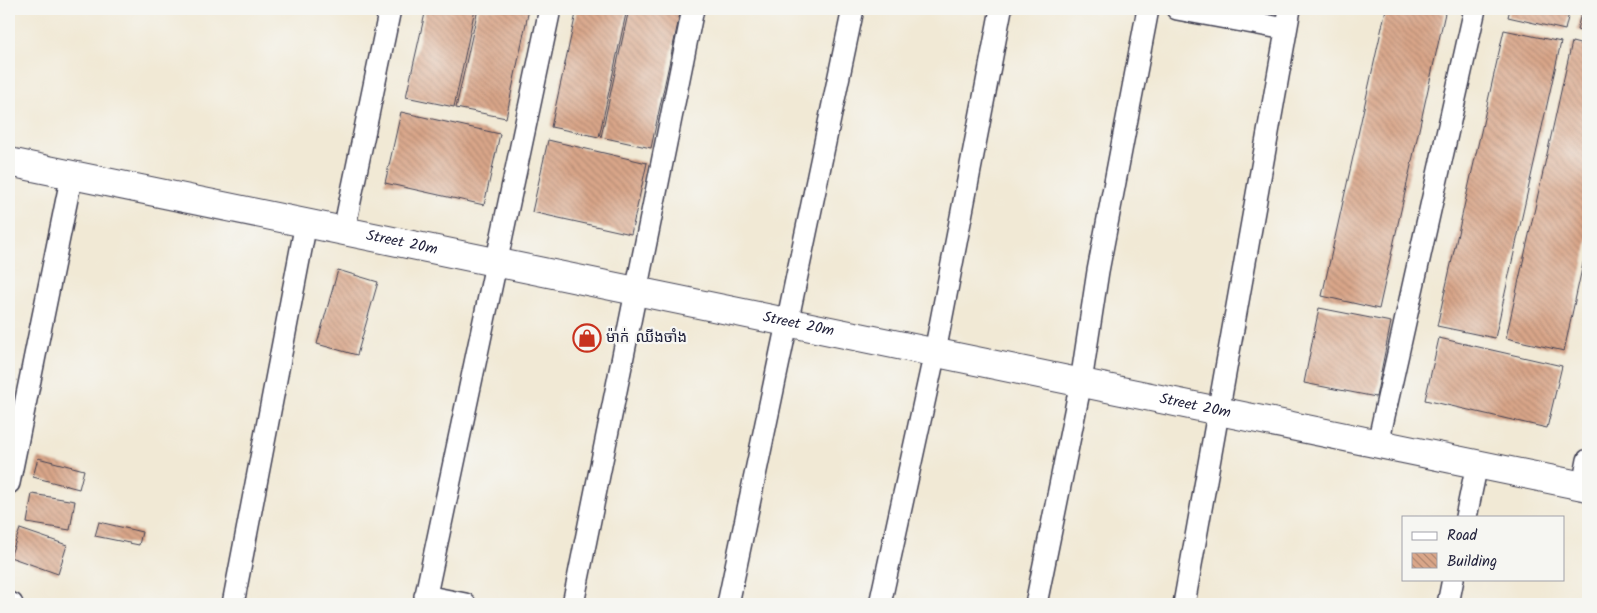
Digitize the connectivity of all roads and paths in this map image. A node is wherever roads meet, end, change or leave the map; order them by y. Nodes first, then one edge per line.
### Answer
1 (390, 9) edge
2 (550, 9) edge
3 (693, 9) edge
4 (853, 9) edge
5 (1001, 9) edge
6 (1148, 9) edge
7 (1177, 9) edge
8 (1475, 9) edge
9 (1288, 19) edge
10 (9, 162) edge
11 (72, 174) junction
12 (306, 223) junction
13 (344, 230) junction
14 (497, 262) junction
15 (636, 290) junction
16 (789, 322) junction
17 (934, 352) junction
18 (1081, 382) junction
19 (1218, 411) junction
20 (1378, 443) junction
21 (1477, 464) junction
22 (1586, 478) edge
23 (9, 483) edge
24 (1466, 516) edge
25 (1453, 580) edge
26 (424, 600) edge
27 (233, 604) edge
28 (465, 604) edge
29 (574, 604) edge
30 (728, 604) edge
31 (880, 604) edge
32 (1036, 604) edge
33 (1184, 604) edge
34 (1448, 604) edge

1 - 13 street
2 - 14 street
3 - 15 street
4 - 16 street
5 - 17 street
6 - 18 street
7 - 9 street
8 - 20 street
9 - 19 street
10 - 11 street, Street 20m
11 - 12 street, Street 20m
11 - 23 street
12 - 13 street, Street 20m
12 - 27 street
13 - 14 street, Street 20m
14 - 15 street, Street 20m
14 - 26 street
15 - 16 street, Street 20m
15 - 29 street
16 - 17 street, Street 20m
16 - 30 street
17 - 18 street, Street 20m
17 - 31 street
18 - 19 street, Street 20m
18 - 32 street
19 - 20 street, Street 20m
19 - 33 street
20 - 21 street, Street 20m
21 - 22 street, Street 20m
21 - 24 street
25 - 34 street
26 - 28 street

